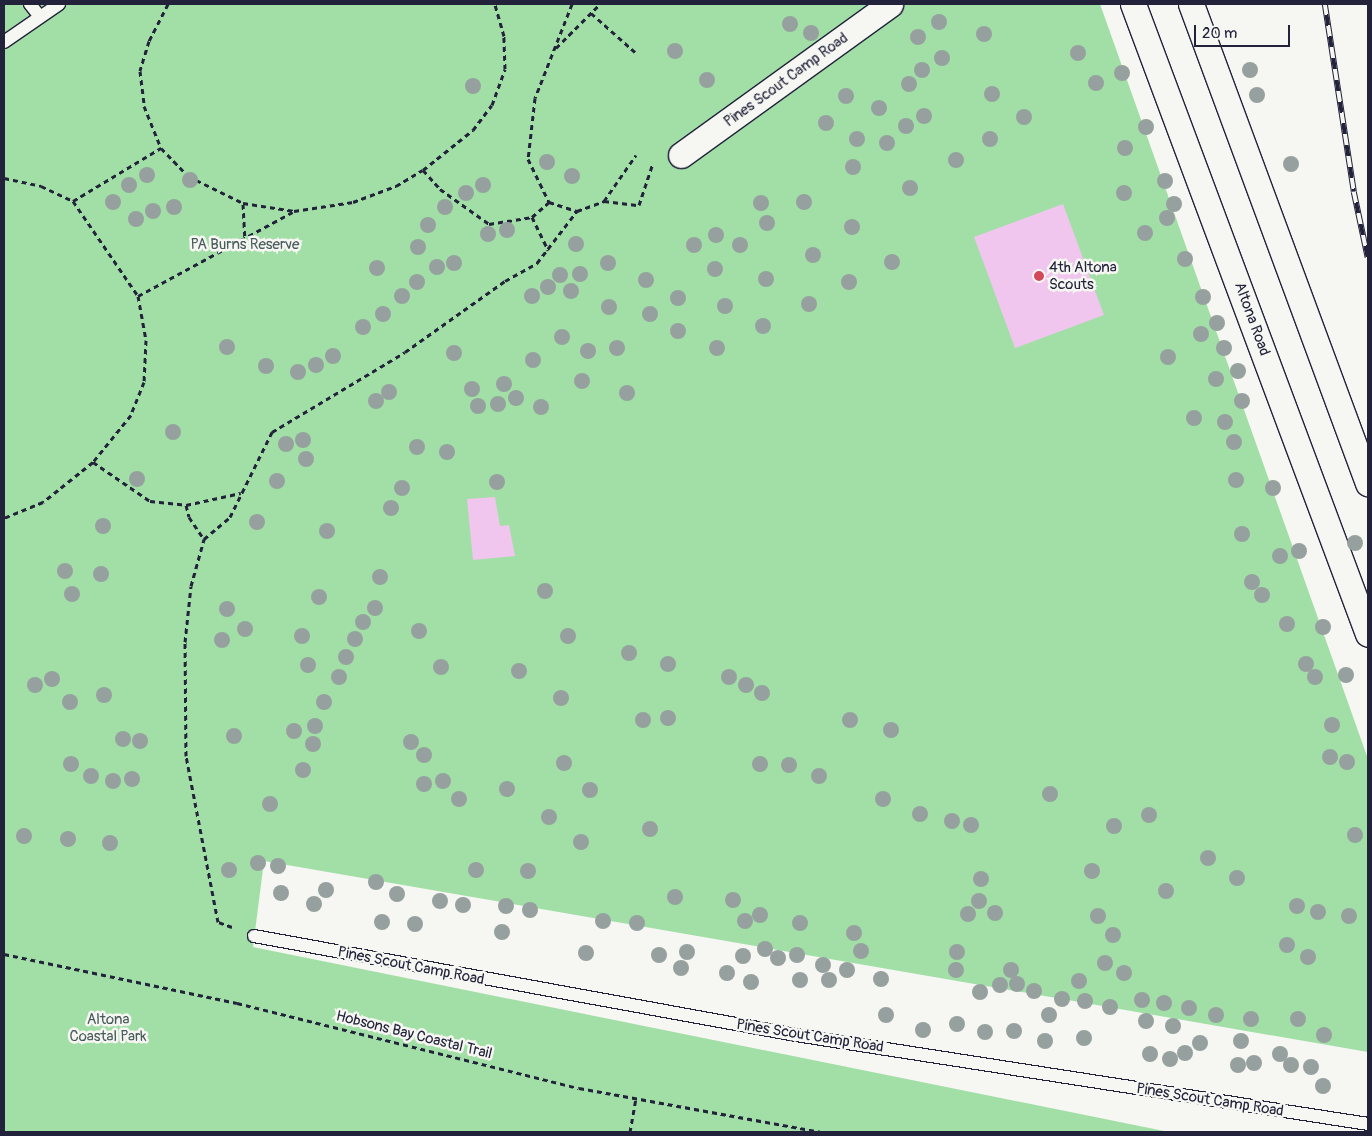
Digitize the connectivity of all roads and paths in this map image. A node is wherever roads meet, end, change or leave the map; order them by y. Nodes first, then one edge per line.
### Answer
1 (30, 4) edge
2 (59, 4) edge
3 (168, 4) edge
4 (495, 4) edge
5 (572, 4) edge
6 (600, 4) edge
7 (890, 4) edge
8 (1133, 4) edge
9 (1191, 4) edge
10 (591, 13) junction
11 (40, 17) junction
12 (4, 42) edge
13 (554, 50) junction
14 (635, 52) dead end
15 (160, 148) junction
16 (636, 155) dead end
17 (656, 155) dead end
18 (681, 155) dead end
19 (423, 170) junction
20 (4, 178) edge
21 (73, 201) junction
22 (604, 201) junction
23 (549, 202) junction
24 (243, 203) junction
25 (577, 211) junction
26 (294, 212) junction
27 (532, 217) junction
28 (245, 238) junction
29 (548, 250) junction
30 (138, 296) junction
31 (93, 462) junction
32 (1368, 482) edge
33 (242, 492) junction
34 (186, 505) junction
35 (4, 518) edge
36 (204, 539) junction
37 (1368, 634) edge
38 (254, 936) joint
39 (4, 954) edge
40 (636, 1099) junction
41 (1368, 1124) edge
42 (630, 1132) edge
43 (820, 1132) edge

1 - 11 lane
2 - 11 lane
3 - 15 path
4 - 19 path
5 - 13 path
6 - 10 path
7 - 18 street, Pines Scout Camp Road
8 - 37 street, Altona Road
9 - 32 street
10 - 13 path
10 - 14 path
11 - 12 lane
13 - 23 path
15 - 21 path
15 - 24 path
16 - 22 path
17 - 22 path
19 - 26 path
19 - 27 path
20 - 21 path
21 - 30 path
22 - 25 path
23 - 25 path
23 - 27 path
24 - 26 path
24 - 28 path
25 - 29 path
26 - 28 path
27 - 29 path
28 - 30 path
29 - 33 path
30 - 31 path
31 - 34 path
31 - 35 path
33 - 34 path
33 - 36 path
34 - 36 path
36 - 38 path
38 - 41 lane, Pines Scout Camp Road
39 - 40 path, Hobsons Bay Coastal Trail
40 - 42 path
40 - 43 path, Hobsons Bay Coastal Trail

